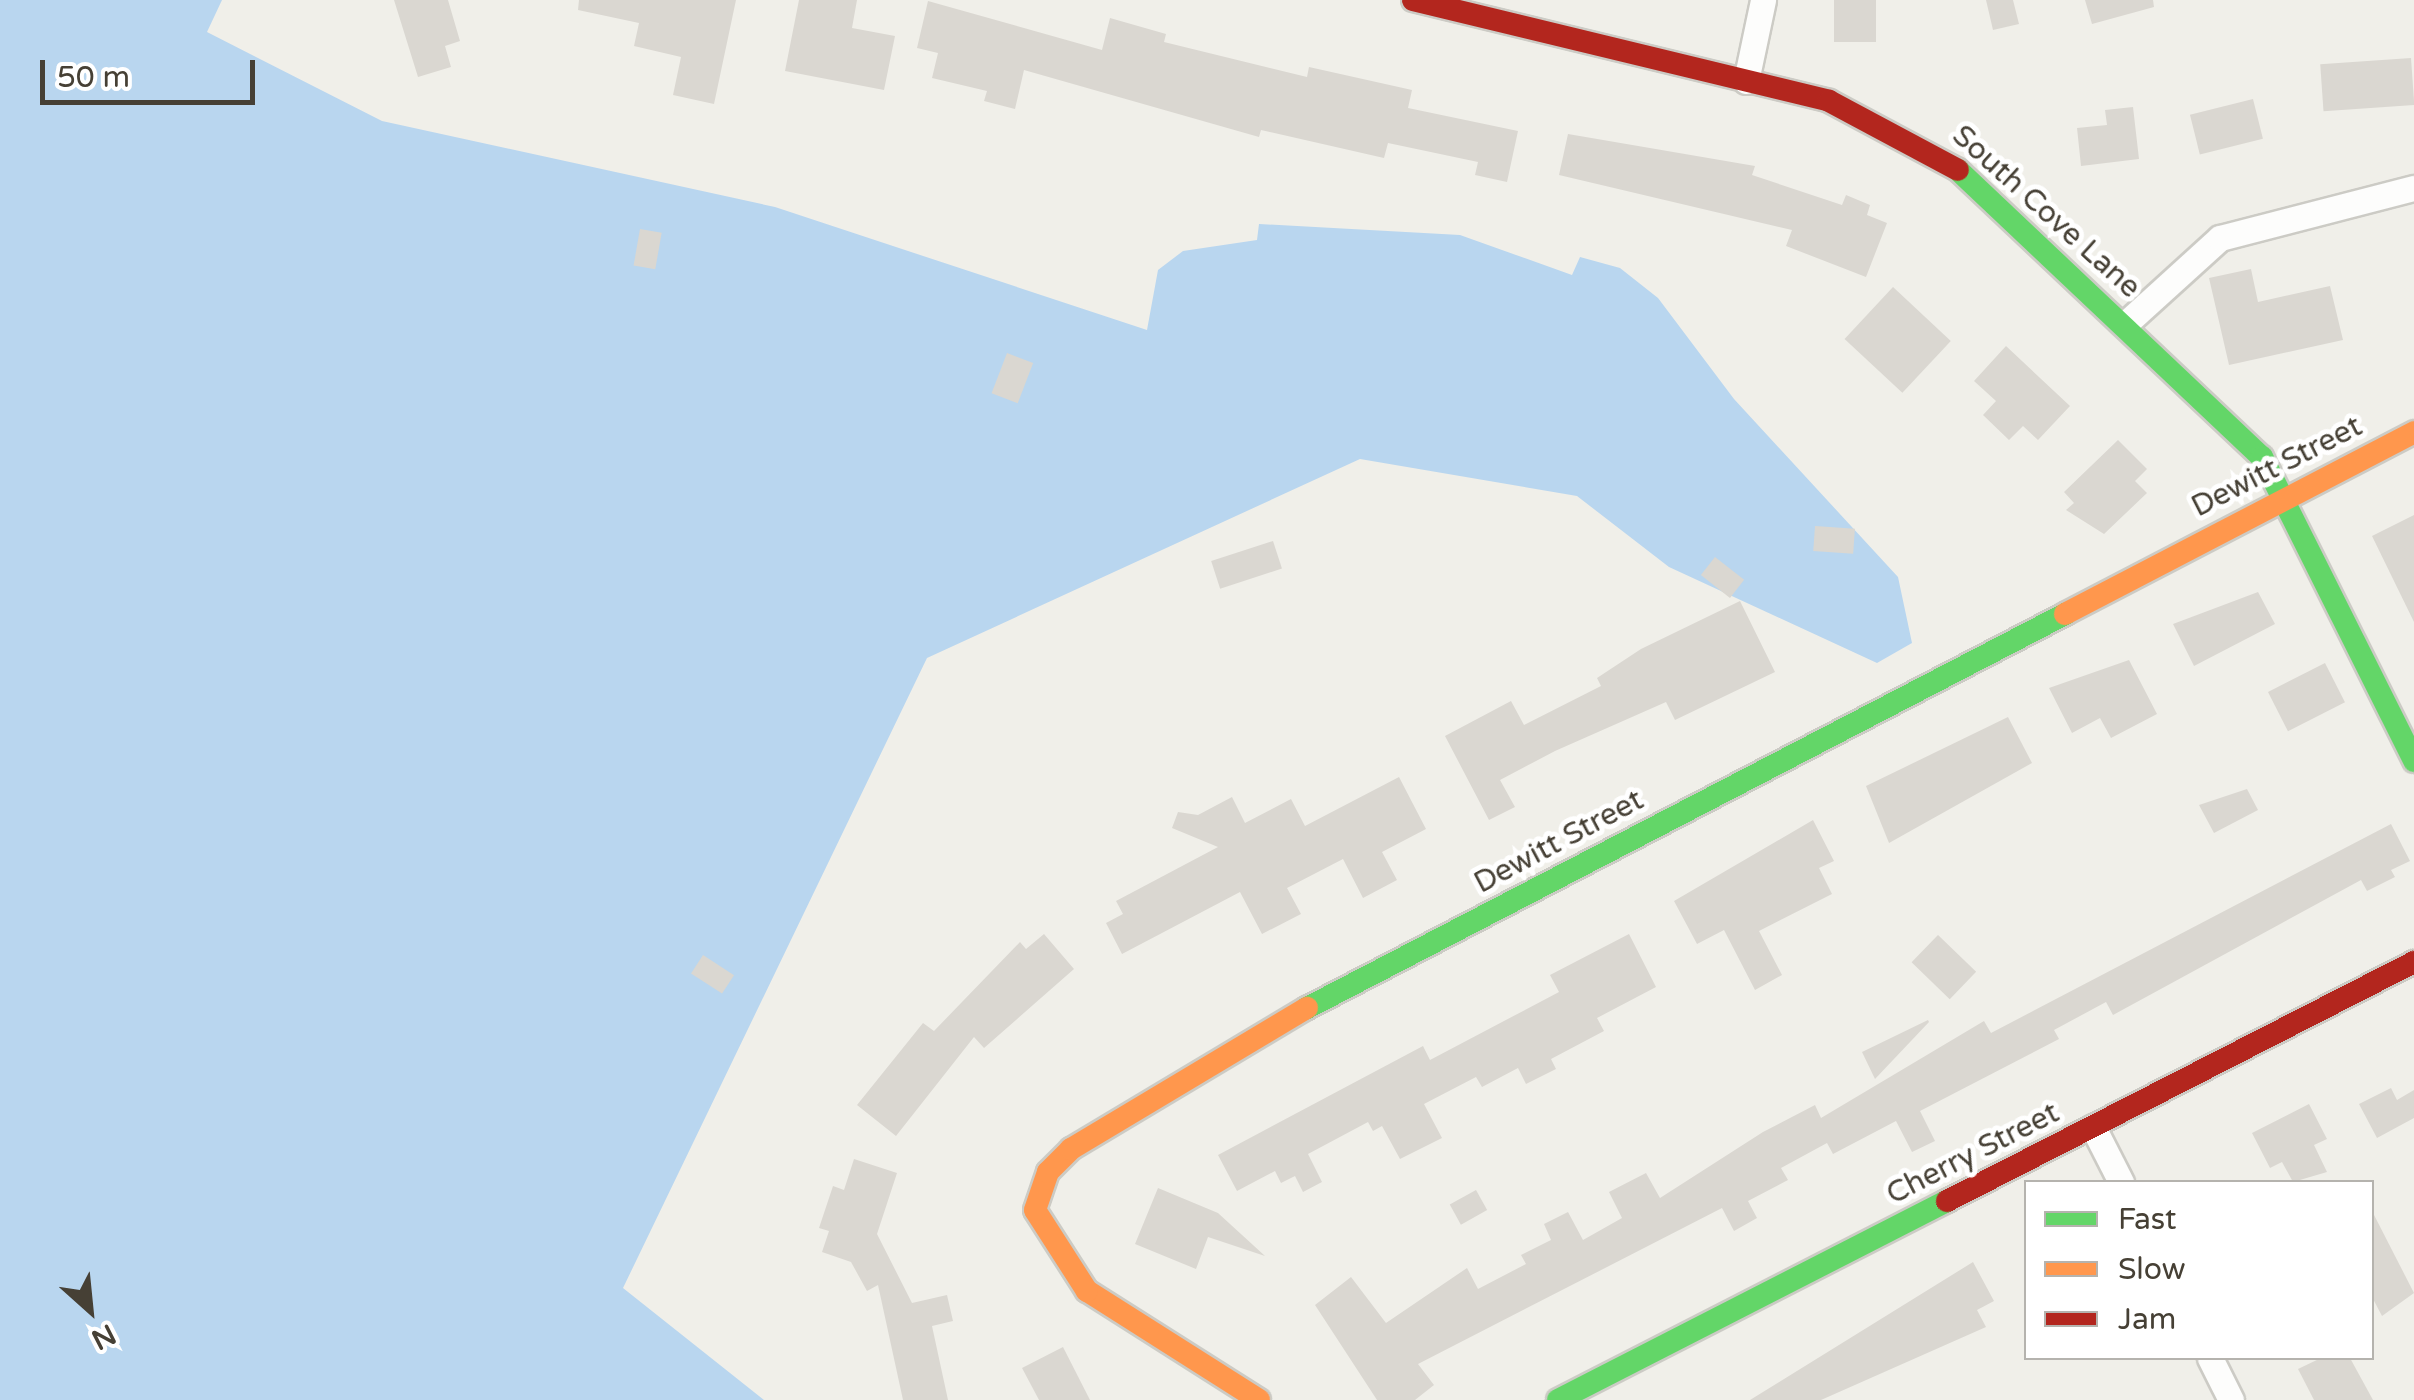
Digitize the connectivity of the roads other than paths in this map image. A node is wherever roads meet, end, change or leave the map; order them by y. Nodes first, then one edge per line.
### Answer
1 (1413, 0) edge
2 (1763, 0) edge
3 (1746, 81) junction
4 (2414, 188) edge
5 (2124, 324) junction
6 (2414, 432) edge
7 (2282, 498) junction
8 (2414, 761) edge
9 (2414, 962) edge
10 (2092, 1127) junction
11 (2120, 1180) edge
12 (2211, 1360) edge
13 (1258, 1400) edge
14 (1558, 1400) edge
15 (2231, 1400) edge

1 - 3 street, South Cove Lane
2 - 3 street
3 - 5 street, South Cove Lane
4 - 5 street
5 - 7 street, South Cove Lane
6 - 7 street, Dewitt Street
7 - 8 street, South Cove Lane
7 - 13 street, Dewitt Street
9 - 10 street, Cherry Street
10 - 11 street
10 - 14 street, Cherry Street
12 - 15 street

